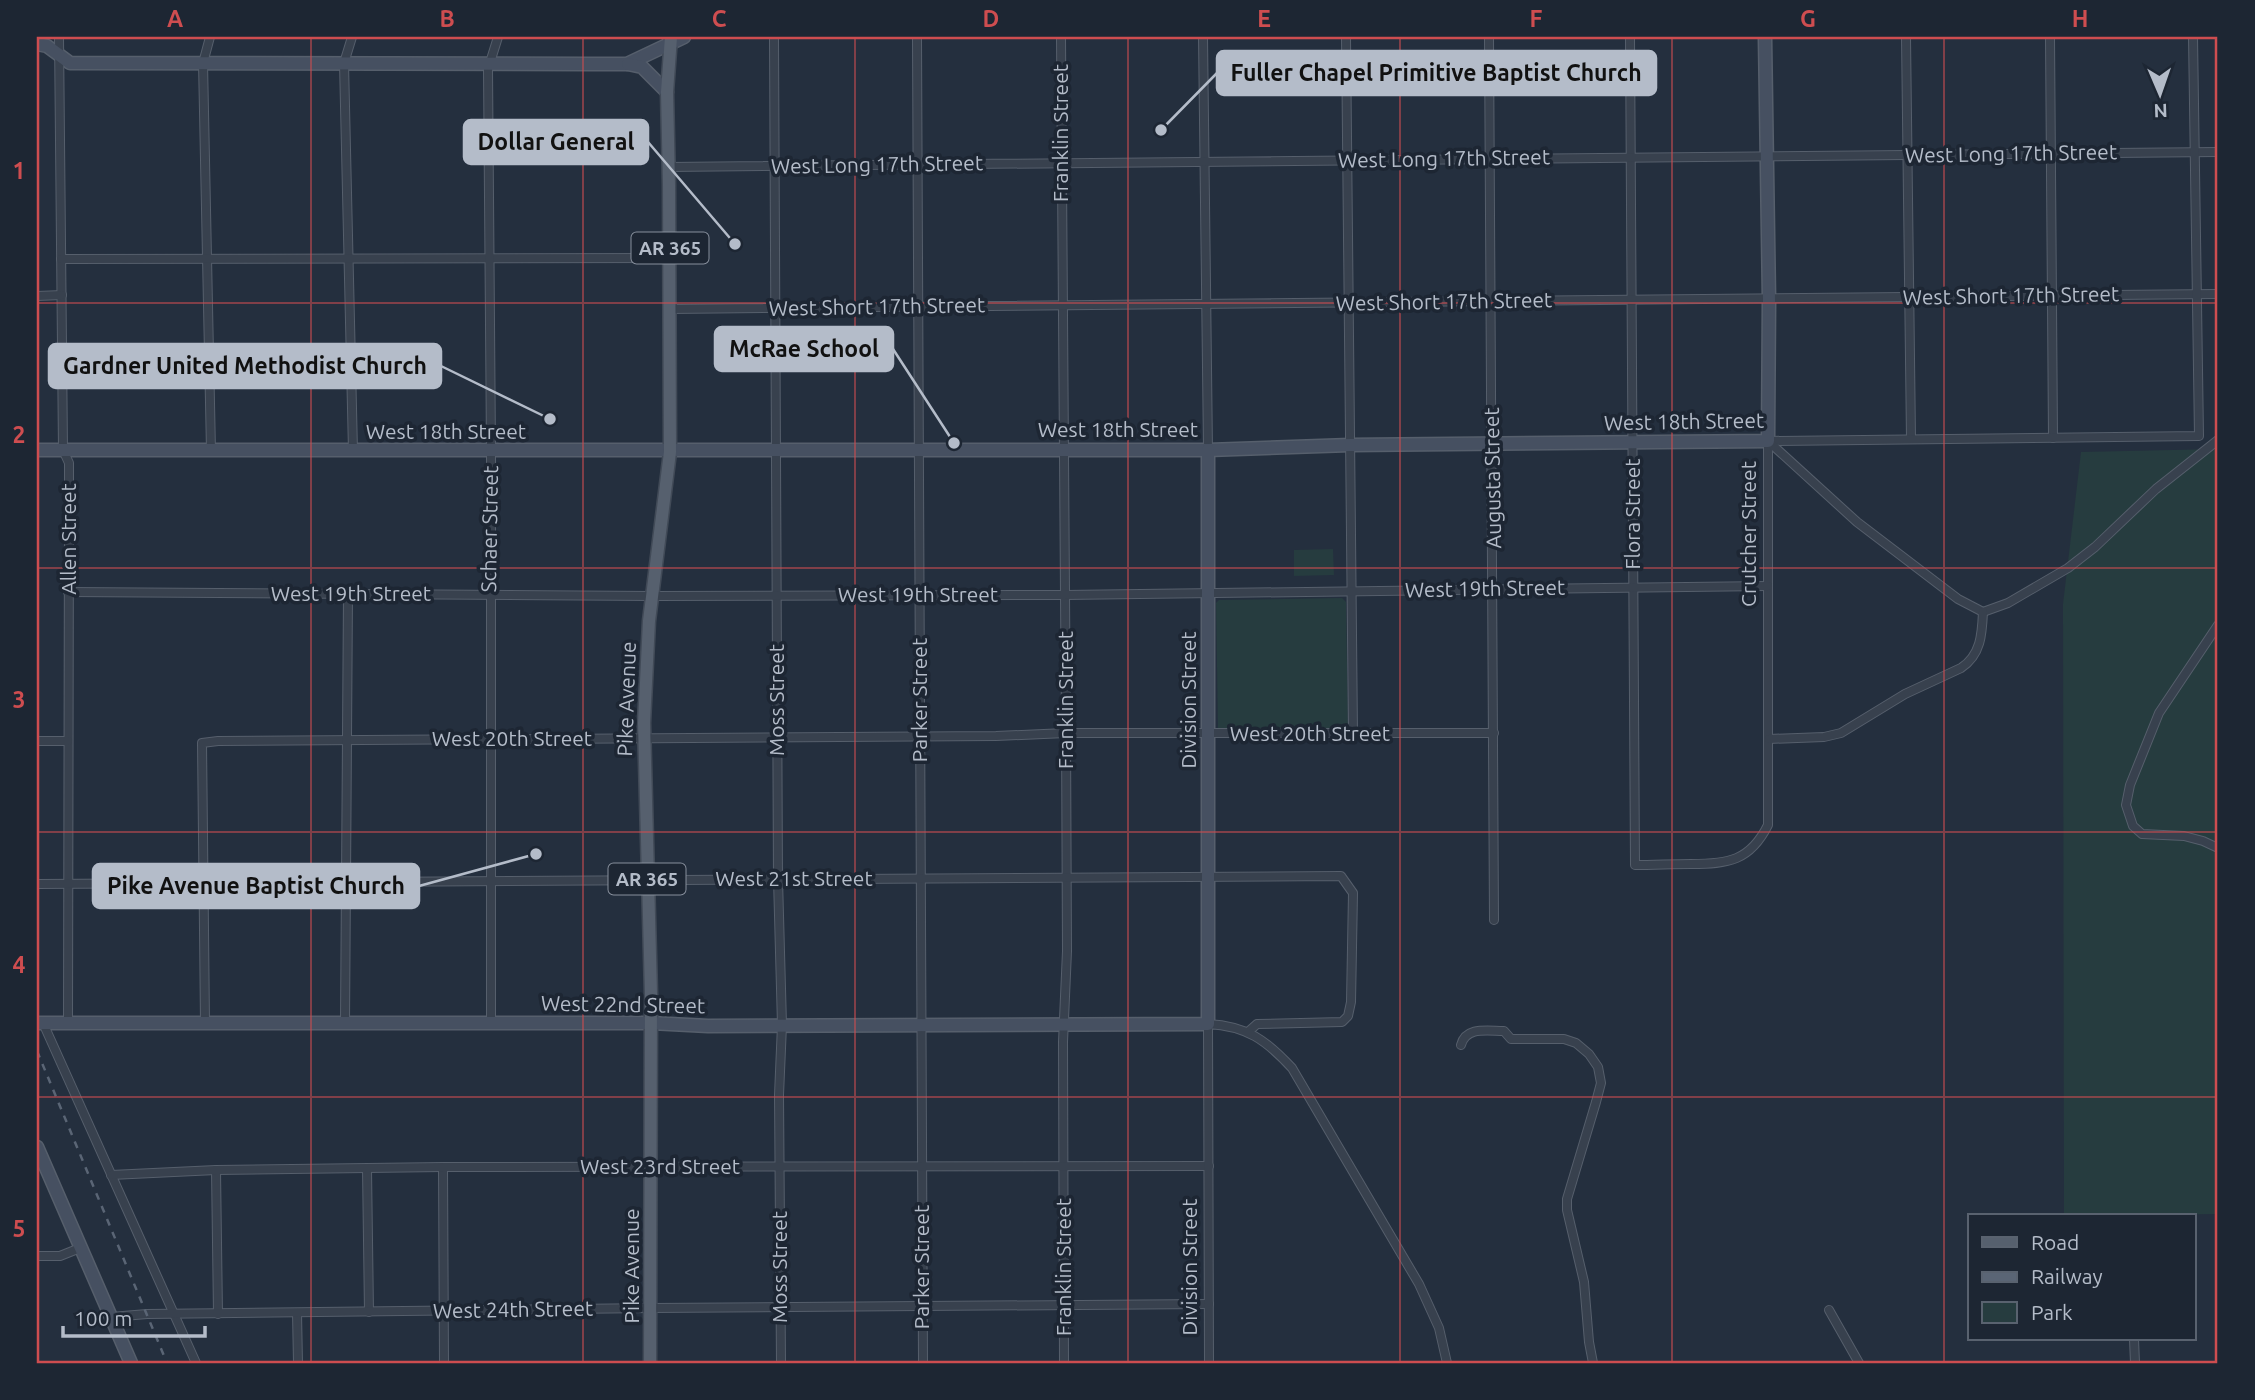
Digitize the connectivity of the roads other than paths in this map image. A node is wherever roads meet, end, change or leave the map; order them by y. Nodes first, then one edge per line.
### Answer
1 (59, 37) edge
2 (65, 37) edge
3 (210, 37) edge
4 (352, 37) edge
5 (498, 37) edge
6 (684, 37) edge
7 (774, 37) edge
8 (917, 37) edge
9 (1061, 37) edge
10 (1203, 37) edge
11 (1346, 37) edge
12 (1489, 37) edge
13 (1630, 37) edge
14 (1765, 37) edge
15 (1906, 37) edge
16 (2050, 37) edge
17 (2193, 37) edge
18 (670, 40) edge
19 (37, 44) edge
20 (59, 56) junction
21 (202, 63) junction
22 (344, 63) junction
23 (489, 64) junction
24 (627, 64) junction
25 (667, 92) junction
26 (2194, 152) junction
27 (2218, 152) edge
28 (2051, 153) junction
29 (1908, 155) junction
30 (1766, 156) junction
31 (1631, 158) junction
32 (1490, 159) junction
33 (1348, 160) junction
34 (1205, 162) junction
35 (917, 164) junction
36 (1062, 164) junction
37 (774, 166) junction
38 (669, 167) junction
39 (207, 258) junction
40 (349, 258) junction
41 (489, 258) junction
42 (670, 258) junction
43 (61, 259) junction
44 (2218, 294) edge
45 (62, 295) junction
46 (2196, 295) junction
47 (37, 296) edge
48 (2052, 296) junction
49 (1909, 297) junction
50 (1632, 300) junction
51 (1769, 300) junction
52 (1491, 301) junction
53 (1349, 303) junction
54 (1206, 304) junction
55 (1063, 306) junction
56 (918, 307) junction
57 (775, 308) junction
58 (670, 309) junction
59 (2053, 438) junction
60 (1910, 439) junction
61 (1768, 440) junction
62 (2218, 440) edge
63 (1633, 442) junction
64 (1492, 443) junction
65 (1350, 445) junction
66 (919, 449) junction
67 (37, 450) edge
68 (63, 450) junction
69 (211, 450) junction
70 (1066, 450) junction
71 (1208, 450) junction
72 (354, 451) junction
73 (491, 451) junction
74 (776, 451) junction
75 (670, 452) junction
76 (1768, 586) junction
77 (1634, 587) junction
78 (1494, 589) junction
79 (1351, 590) junction
80 (68, 592) junction
81 (1209, 592) junction
82 (348, 594) junction
83 (919, 594) junction
84 (489, 595) junction
85 (1065, 595) junction
86 (652, 596) junction
87 (777, 596) junction
88 (1983, 612) junction
89 (2218, 625) edge
90 (1066, 733) junction
91 (1494, 733) junction
92 (1353, 734) junction
93 (1209, 735) junction
94 (778, 737) junction
95 (920, 737) junction
96 (644, 738) junction
97 (490, 739) junction
98 (1769, 739) junction
99 (347, 740) junction
100 (37, 741) edge
101 (68, 741) junction
102 (1770, 821) joint
103 (2218, 848) edge
104 (1066, 876) junction
105 (1209, 876) junction
106 (920, 878) junction
107 (778, 879) junction
108 (648, 880) junction
109 (490, 881) junction
110 (346, 882) junction
111 (203, 883) junction
112 (37, 884) edge
113 (69, 884) junction
114 (1494, 920) dead end
115 (40, 1023) edge
116 (68, 1023) junction
117 (205, 1023) junction
118 (345, 1023) junction
119 (491, 1023) junction
120 (651, 1023) junction
121 (921, 1024) junction
122 (1064, 1024) junction
123 (1208, 1024) junction
124 (782, 1025) junction
125 (1248, 1032) junction
126 (1461, 1045) dead end
127 (37, 1147) edge
128 (1063, 1166) junction
129 (1209, 1166) junction
130 (443, 1167) junction
131 (780, 1167) junction
132 (922, 1167) junction
133 (650, 1168) junction
134 (367, 1169) junction
135 (216, 1170) junction
136 (111, 1175) junction
137 (80, 1248) junction
138 (37, 1256) edge
139 (1209, 1304) junction
140 (1064, 1305) junction
141 (922, 1306) junction
142 (781, 1307) junction
143 (652, 1308) junction
144 (1829, 1310) dead end
145 (443, 1311) junction
146 (369, 1312) junction
147 (297, 1313) junction
148 (173, 1314) junction
149 (218, 1314) junction
150 (111, 1317) junction
151 (2134, 1340) edge
152 (131, 1363) edge
153 (196, 1363) edge
154 (298, 1363) edge
155 (444, 1363) edge
156 (650, 1363) edge
157 (781, 1363) edge
158 (923, 1363) edge
159 (1064, 1363) edge
160 (1209, 1363) edge
161 (1447, 1363) edge
162 (1593, 1363) edge
163 (1859, 1363) edge
164 (2135, 1363) edge

1 - 20 street, Allen Street
2 - 20 street, Allen Street
3 - 21 street
4 - 22 street
5 - 23 street, Schaer Street
6 - 18 street
7 - 37 street, Moss Street
8 - 35 street, Parker Street
9 - 36 street, Franklin Street
10 - 34 street, Division Street
11 - 33 street
12 - 32 street, Augusta Street
13 - 31 street, Flora Street
14 - 30 street, Crutcher Street
15 - 29 street
16 - 28 street
17 - 26 street
18 - 24 street
18 - 25 main road, Pike Avenue / AR 365
19 - 20 street
20 - 21 street
20 - 43 street, Allen Street
21 - 22 street
21 - 39 street
22 - 23 street
22 - 40 street
23 - 24 street
23 - 41 street, Schaer Street
24 - 25 street
25 - 38 main road, Pike Avenue / AR 365
26 - 27 street, West Long 17th Street
26 - 28 street, West Long 17th Street
26 - 46 street
28 - 29 street, West Long 17th Street
28 - 48 street
29 - 30 street, West Long 17th Street
29 - 49 street
30 - 31 street, West Long 17th Street
30 - 51 street, Crutcher Street
31 - 32 street, West Long 17th Street
31 - 50 street, Flora Street
32 - 33 street, West Long 17th Street
32 - 52 street, Augusta Street
33 - 34 street, West Long 17th Street
33 - 53 street
34 - 36 street, West Long 17th Street
34 - 54 street, Division Street
35 - 36 street, West Long 17th Street
35 - 37 street, West Long 17th Street
35 - 56 street, Parker Street
36 - 55 street, Franklin Street
37 - 38 street, West Long 17th Street
37 - 57 street, Moss Street
38 - 42 main road, Pike Avenue / AR 365
39 - 40 street
39 - 43 street
39 - 69 street
40 - 41 street
40 - 72 street
41 - 42 street
41 - 73 street, Schaer Street
42 - 58 main road, Pike Avenue / AR 365
43 - 45 street, Allen Street
44 - 46 street, West Short 17th Street
45 - 47 street
45 - 68 street, Allen Street
46 - 48 street, West Short 17th Street
46 - 59 street, West 18th Street
48 - 49 street, West Short 17th Street
48 - 59 street
49 - 51 street, West Short 17th Street
49 - 60 street
50 - 51 street, West Short 17th Street
50 - 52 street, West Short 17th Street
50 - 63 street, Flora Street
51 - 61 street, Crutcher Street
52 - 53 street, West Short 17th Street
52 - 64 street, Augusta Street
53 - 54 street, West Short 17th Street
53 - 65 street
54 - 55 street, West Short 17th Street
54 - 71 street, Division Street
55 - 56 street, West Short 17th Street
55 - 70 street, Franklin Street
56 - 57 street, West Short 17th Street
56 - 66 street, Parker Street
57 - 58 street, West Short 17th Street
57 - 74 street, Moss Street
58 - 75 main road, Pike Avenue / AR 365
59 - 60 street, West 18th Street
60 - 61 street, West 18th Street
61 - 63 street, West 18th Street
61 - 76 street, Crutcher Street
61 - 88 street
62 - 88 street
63 - 64 street, West 18th Street
63 - 77 street, Flora Street
64 - 65 street, West 18th Street
64 - 78 street, Augusta Street
65 - 71 street, West 18th Street
65 - 79 street
66 - 70 street, West 18th Street
66 - 74 street, West 18th Street
66 - 83 street, Parker Street
67 - 68 street, West 18th Street
68 - 69 street, West 18th Street
68 - 80 street, Allen Street
69 - 72 street, West 18th Street
70 - 71 street, West 18th Street
70 - 85 street, Franklin Street
71 - 81 street, Division Street
72 - 73 street, West 18th Street
73 - 75 street, West 18th Street
73 - 84 street, Schaer Street
74 - 75 street, West 18th Street
74 - 87 street, Moss Street
75 - 86 main road, Pike Avenue / AR 365
76 - 77 street, West 19th Street
76 - 98 street, Crutcher Street
77 - 78 street, West 19th Street
77 - 102 street, Flora Street
78 - 79 street, West 19th Street
78 - 91 street, Augusta Street
79 - 81 street, West 19th Street
79 - 92 street
80 - 82 street, West 19th Street
80 - 101 street, Allen Street
81 - 85 street, West 19th Street
81 - 93 street, Division Street
82 - 84 street, West 19th Street
82 - 99 street
83 - 85 street, West 19th Street
83 - 87 street, West 19th Street
83 - 95 street, Parker Street
84 - 86 street, West 19th Street
84 - 97 street, Schaer Street
85 - 90 street, Franklin Street
86 - 87 street, West 19th Street
86 - 96 main road, Pike Avenue / AR 365
87 - 94 street, Moss Street
88 - 98 street
89 - 103 street
90 - 93 street, West 20th Street
90 - 95 street, West 20th Street
90 - 104 street, Franklin Street
91 - 92 street, West 20th Street
91 - 114 street, Augusta Street
92 - 93 street, West 20th Street
93 - 105 street, Division Street
94 - 95 street, West 20th Street
94 - 96 street, West 20th Street
94 - 107 street, Moss Street
95 - 106 street, Parker Street
96 - 97 street, West 20th Street
96 - 108 main road, Pike Avenue / AR 365
97 - 99 street, West 20th Street
97 - 109 street, Schaer Street
98 - 102 street, Crutcher Street
99 - 110 street
99 - 111 street, West 20th Street
100 - 101 street
101 - 113 street, Allen Street
104 - 105 street, West 21st Street
104 - 106 street, West 21st Street
104 - 122 street, Franklin Street
105 - 123 street, Division Street
105 - 125 street, West 21st Street
106 - 107 street, West 21st Street
106 - 121 street, Parker Street
107 - 108 street, West 21st Street
107 - 124 street, Moss Street
108 - 109 street, West 21st Street
108 - 120 main road, Pike Avenue / AR 365
109 - 110 street, West 21st Street
109 - 119 street, Schaer Street
110 - 111 street, West 21st Street
110 - 118 street
111 - 113 street, West 21st Street
111 - 117 street
112 - 113 street, West 21st Street
113 - 116 street, Allen Street
115 - 116 street, West 22nd Street
115 - 136 street
116 - 117 street, West 22nd Street
117 - 118 street, West 22nd Street
118 - 119 street, West 22nd Street
119 - 120 street, West 22nd Street
120 - 124 street, West 22nd Street
120 - 133 main road, Pike Avenue / AR 365
121 - 122 street, West 22nd Street
121 - 124 street, West 22nd Street
121 - 132 street, Parker Street
122 - 123 street, West 22nd Street
122 - 128 street, Franklin Street
123 - 125 street
123 - 129 street, Division Street
124 - 131 street, Moss Street
125 - 161 street
126 - 162 street
127 - 137 street
128 - 129 street, West 23rd Street
128 - 132 street, West 23rd Street
128 - 140 street, Franklin Street
129 - 139 street, Division Street
130 - 133 street, West 23rd Street
130 - 134 street, West 23rd Street
130 - 145 street
131 - 132 street, West 23rd Street
131 - 133 street, West 23rd Street
131 - 142 street, Moss Street
132 - 141 street, Parker Street
133 - 143 main road, Pike Avenue / AR 365
134 - 135 street, West 23rd Street
134 - 146 street
135 - 136 street, West 23rd Street
135 - 149 street
136 - 148 street
137 - 138 street
137 - 150 street
139 - 140 street, West 24th Street
139 - 160 street, Division Street
140 - 141 street, West 24th Street
140 - 159 street, Franklin Street
141 - 142 street, West 24th Street
141 - 158 street, Parker Street
142 - 143 street, West 24th Street
142 - 157 street, Moss Street
143 - 145 street, West 24th Street
143 - 156 main road, Pike Avenue / AR 365
144 - 163 street
145 - 146 street, West 24th Street
145 - 155 street
146 - 147 street, West 24th Street
147 - 149 street, West 24th Street
147 - 154 street
148 - 149 street, West 24th Street
148 - 150 street, West 24th Street
148 - 153 street
150 - 152 street
151 - 164 street

